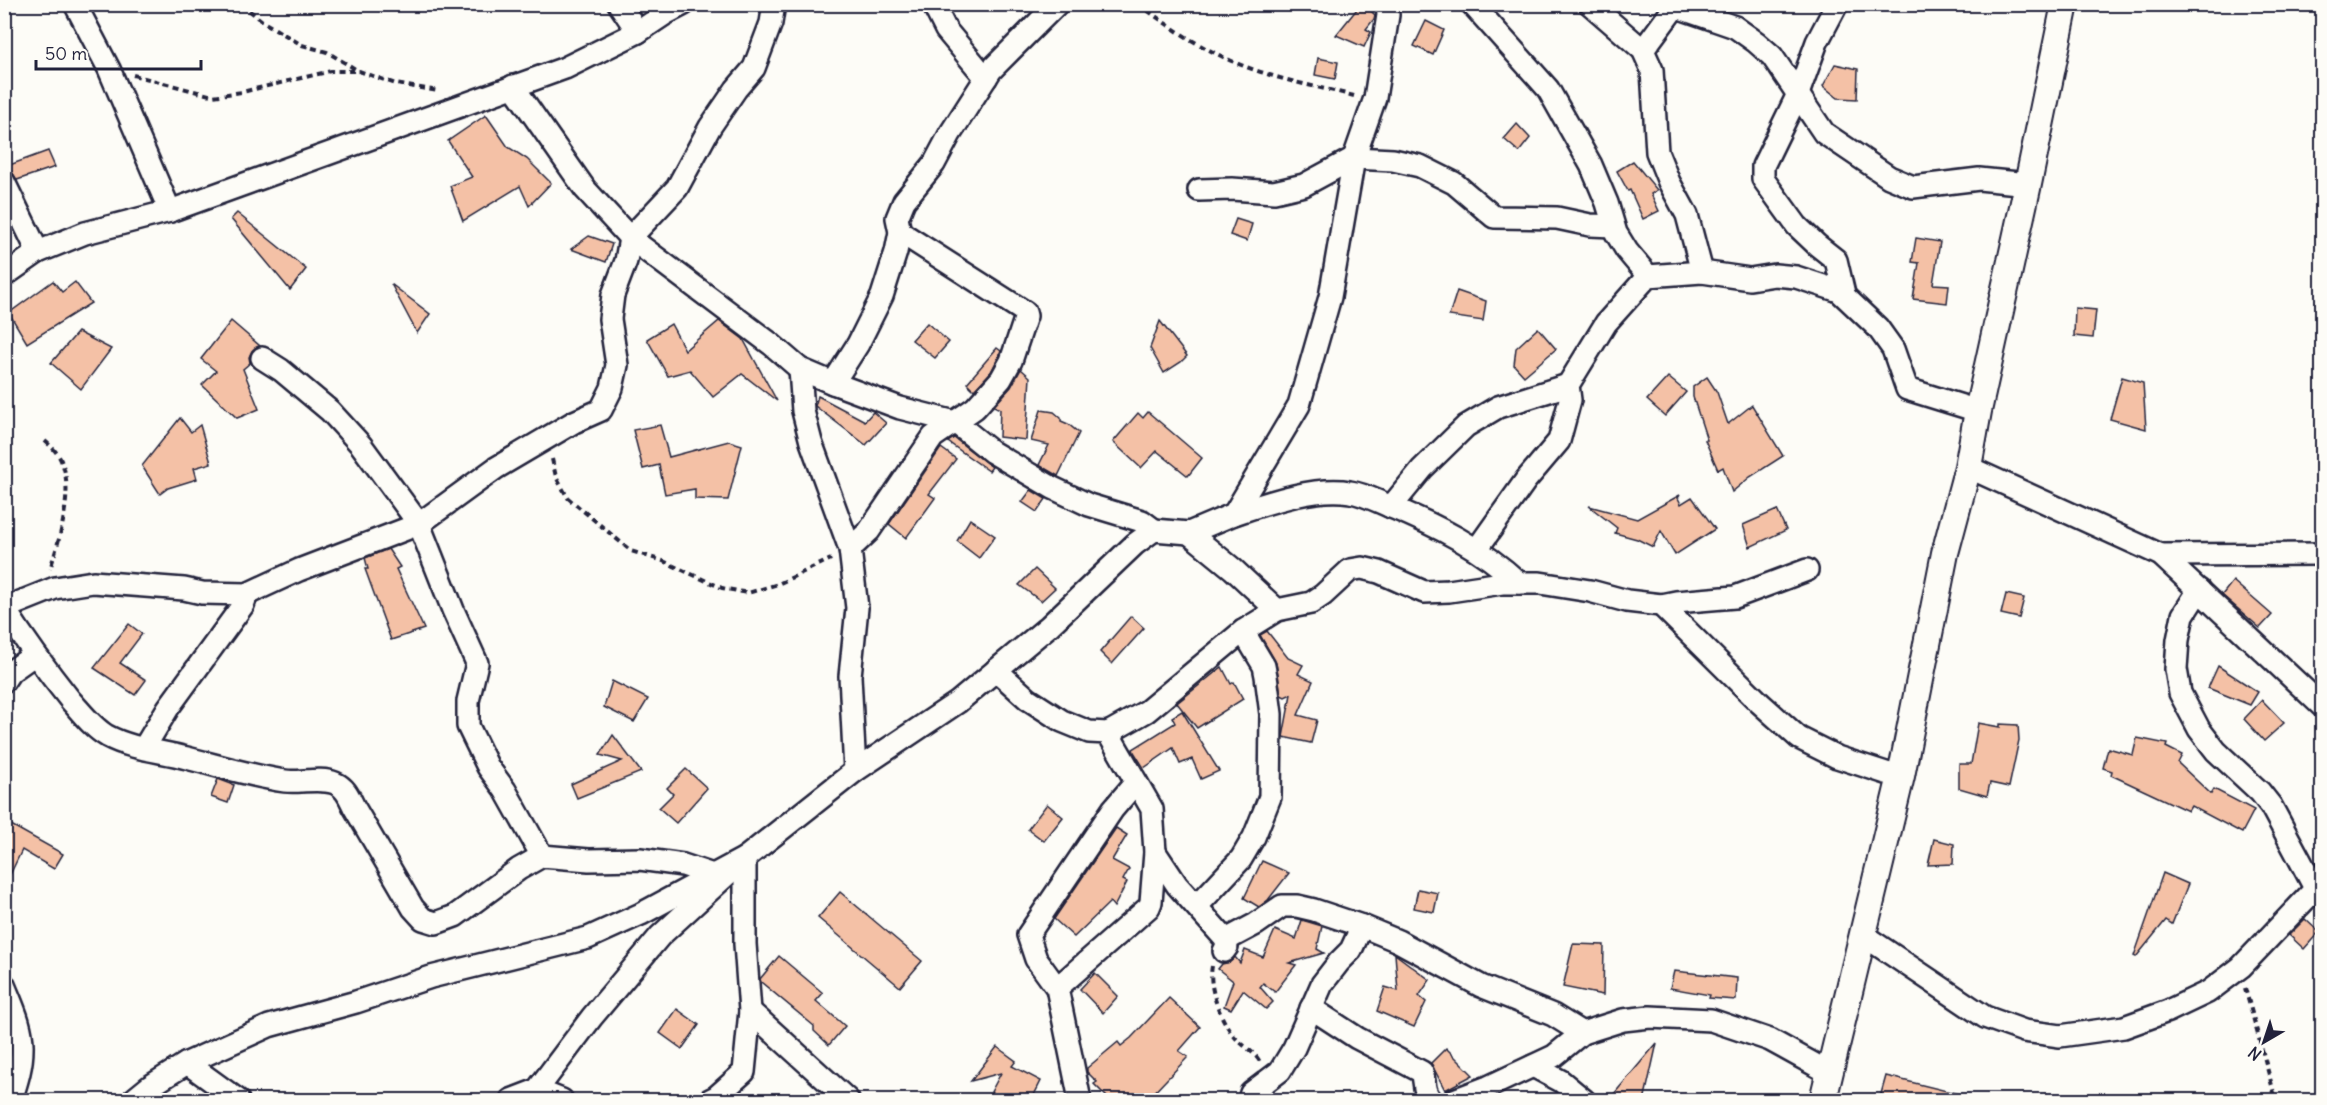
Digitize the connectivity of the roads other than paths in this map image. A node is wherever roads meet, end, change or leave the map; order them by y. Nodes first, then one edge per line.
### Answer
1 (75, 4) edge
2 (619, 4) edge
3 (774, 4) edge
4 (933, 4) edge
5 (1057, 4) edge
6 (1387, 4) edge
7 (1472, 4) edge
8 (1590, 4) edge
9 (1837, 4) edge
10 (2065, 4) edge
11 (1677, 6) edge
12 (670, 8) edge
13 (638, 32) junction
14 (1643, 50) junction
15 (986, 78) junction
16 (513, 86) junction
17 (1798, 94) junction
18 (1354, 158) junction
19 (4, 182) edge
20 (2028, 184) junction
21 (1199, 190) dead end
22 (170, 211) junction
23 (1613, 226) junction
24 (900, 232) junction
25 (630, 238) junction
26 (38, 252) junction
27 (1702, 272) junction
28 (4, 276) edge
29 (1648, 276) junction
30 (1844, 294) junction
31 (262, 358) dead end
32 (800, 369) junction
33 (833, 383) junction
34 (1568, 385) junction
35 (1978, 411) junction
36 (955, 422) junction
37 (1968, 467) junction
38 (1391, 507) junction
39 (1234, 514) junction
40 (419, 524) junction
41 (1154, 530) junction
42 (1189, 533) junction
43 (850, 549) junction
44 (1477, 549) junction
45 (2322, 554) edge
46 (2161, 555) junction
47 (1807, 570) dead end
48 (1519, 583) junction
49 (2199, 590) junction
50 (247, 594) junction
51 (1661, 605) junction
52 (5, 608) edge
53 (1277, 610) junction
54 (1243, 631) junction
55 (34, 655) junction
56 (996, 670) junction
57 (4, 681) edge
58 (2322, 706) edge
59 (1108, 733) junction
60 (144, 748) junction
61 (855, 771) junction
62 (1901, 776) junction
63 (1136, 782) junction
64 (1155, 852) junction
65 (542, 856) junction
66 (745, 858) junction
67 (713, 875) junction
68 (2320, 886) edge
69 (1197, 906) junction
70 (1362, 926) junction
71 (1863, 935) junction
72 (4, 985) edge
73 (1057, 988) junction
74 (1311, 1008) junction
75 (750, 1011) junction
76 (1582, 1033) junction
77 (187, 1063) junction
78 (1533, 1066) junction
79 (1828, 1072) junction
80 (537, 1090) junction
81 (11, 1101) edge
82 (133, 1101) edge
83 (238, 1101) edge
84 (511, 1101) edge
85 (562, 1101) edge
86 (710, 1101) edge
87 (848, 1101) edge
88 (1080, 1101) edge
89 (1249, 1101) edge
90 (1431, 1101) edge
91 (1454, 1101) edge
92 (1584, 1101) edge
93 (1823, 1101) edge

1 - 22 street
2 - 13 street
3 - 25 street
4 - 15 street
5 - 15 street
6 - 18 street
7 - 23 street
8 - 14 street
9 - 17 street
10 - 20 street
11 - 14 street
11 - 17 street
12 - 13 street
13 - 16 street
14 - 27 street
15 - 24 street
16 - 22 street
16 - 25 street
17 - 20 street
17 - 30 street
18 - 21 street
18 - 23 street
18 - 39 street
19 - 26 street
20 - 35 street
22 - 26 street
23 - 29 street
24 - 33 street
24 - 36 street
25 - 32 street
25 - 40 street
26 - 28 street
27 - 29 street
27 - 30 street
29 - 34 street
30 - 35 street
31 - 40 street
32 - 33 street
32 - 43 street
33 - 36 street
34 - 38 street
34 - 44 street
35 - 37 street
36 - 41 street
36 - 43 street
37 - 46 street
37 - 62 street
38 - 39 street
38 - 44 street
39 - 42 street
40 - 50 street
40 - 65 street
41 - 42 street
41 - 56 street
42 - 53 street
43 - 61 street
44 - 48 street
45 - 46 street
46 - 49 street
47 - 51 street
48 - 51 street
48 - 53 street
49 - 58 street
49 - 68 street
50 - 52 street
50 - 60 street
51 - 62 street
52 - 55 street
53 - 54 street
54 - 59 street
54 - 69 street
55 - 57 street
55 - 60 street
56 - 59 street
56 - 61 street
59 - 63 street
60 - 65 street
61 - 66 street
62 - 71 street
63 - 64 street
63 - 73 street
64 - 69 street
64 - 73 street
65 - 67 street
66 - 67 street
66 - 75 street
66 - 80 street
67 - 77 street
68 - 71 street
69 - 70 street
70 - 74 street
70 - 76 street
71 - 79 street
72 - 81 street
73 - 88 street
74 - 89 street
74 - 90 street
75 - 86 street
75 - 87 street
76 - 78 street
76 - 79 street
77 - 82 street
77 - 83 street
78 - 91 street
78 - 92 street
79 - 93 street
80 - 84 street
80 - 85 street

